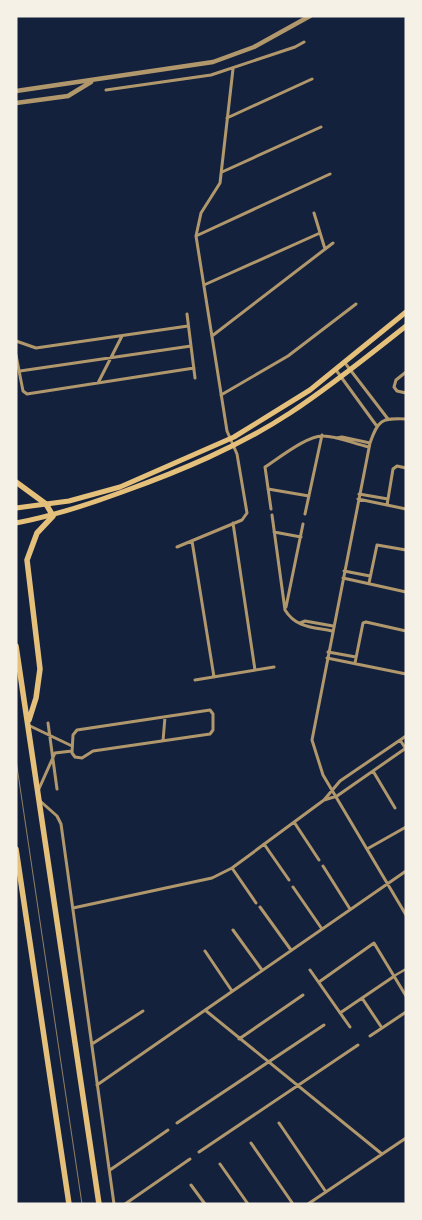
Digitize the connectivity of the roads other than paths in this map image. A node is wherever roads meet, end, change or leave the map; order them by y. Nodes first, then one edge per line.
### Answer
1 (310, 16) edge
2 (304, 42) dead end
3 (233, 68) junction
4 (312, 79) dead end
5 (95, 80) junction
6 (106, 90) dead end
7 (16, 91) edge
8 (16, 103) edge
9 (227, 118) junction
10 (321, 126) dead end
11 (222, 172) junction
12 (330, 174) dead end
13 (314, 213) dead end
14 (320, 233) junction
15 (196, 236) junction
16 (333, 243) dead end
17 (325, 249) junction
18 (204, 285) junction
19 (356, 304) dead end
20 (406, 312) edge
21 (186, 314) dead end
22 (188, 326) junction
23 (406, 326) edge
24 (122, 335) junction
25 (212, 336) junction
26 (16, 341) edge
27 (191, 346) junction
28 (16, 355) edge
29 (111, 358) junction
30 (345, 363) junction
31 (194, 368) junction
32 (336, 370) junction
33 (350, 370) junction
34 (20, 371) junction
35 (406, 372) edge
36 (342, 377) junction
37 (195, 378) dead end
38 (98, 383) junction
39 (406, 393) edge
40 (221, 395) junction
41 (388, 418) junction
42 (406, 419) edge
43 (376, 425) junction
44 (322, 435) junction
45 (230, 439) junction
46 (369, 445) junction
47 (234, 446) junction
48 (406, 468) edge
49 (16, 482) edge
50 (268, 489) junction
51 (359, 494) junction
52 (309, 496) junction
53 (358, 499) junction
54 (388, 499) junction
55 (46, 504) junction
56 (387, 505) junction
57 (16, 508) edge
58 (271, 509) dead end
59 (406, 509) edge
60 (306, 514) dead end
61 (272, 515) dead end
62 (53, 516) junction
63 (16, 523) edge
64 (233, 523) junction
65 (303, 524) dead end
66 (274, 532) junction
67 (301, 537) junction
68 (192, 540) junction
69 (177, 547) dead end
70 (406, 550) edge
71 (344, 571) junction
72 (370, 576) junction
73 (343, 578) junction
74 (369, 584) junction
75 (406, 592) edge
76 (286, 610) junction
77 (300, 623) junction
78 (333, 626) junction
79 (406, 630) edge
80 (332, 631) junction
81 (16, 646) edge
82 (328, 652) junction
83 (327, 658) junction
84 (356, 658) junction
85 (355, 663) junction
86 (274, 667) dead end
87 (256, 670) junction
88 (406, 674) edge
89 (214, 677) junction
90 (195, 680) dead end
91 (166, 717) junction
92 (48, 723) dead end
93 (28, 724) junction
94 (406, 736) edge
95 (50, 737) junction
96 (400, 740) junction
97 (163, 741) junction
98 (72, 748) junction
99 (406, 749) edge
100 (52, 759) junction
101 (373, 771) junction
102 (57, 788) dead end
103 (332, 788) junction
104 (38, 792) junction
105 (337, 796) junction
106 (39, 800) junction
107 (324, 800) junction
108 (395, 808) dead end
109 (294, 822) junction
110 (406, 827) edge
111 (264, 844) junction
112 (16, 849) edge
113 (367, 849) junction
114 (319, 860) dead end
115 (323, 866) dead end
116 (232, 868) junction
117 (406, 871) edge
118 (289, 880) dead end
119 (387, 883) junction
120 (293, 887) dead end
121 (256, 903) dead end
122 (260, 907) dead end
123 (73, 908) junction
124 (350, 909) junction
125 (405, 913) edge
126 (322, 929) junction
127 (233, 930) dead end
128 (291, 950) junction
129 (205, 951) dead end
130 (406, 969) edge
131 (262, 970) junction
132 (310, 970) dead end
133 (393, 976) junction
134 (318, 982) junction
135 (232, 991) junction
136 (303, 995) dead end
137 (406, 996) edge
138 (362, 998) junction
139 (205, 1010) junction
140 (143, 1011) dead end
141 (406, 1012) edge
142 (340, 1013) junction
143 (324, 1025) dead end
144 (350, 1027) dead end
145 (382, 1028) junction
146 (370, 1036) dead end
147 (239, 1039) junction
148 (92, 1044) junction
149 (358, 1045) dead end
150 (269, 1064) junction
151 (97, 1086) junction
152 (296, 1086) junction
153 (178, 1123) dead end
154 (279, 1123) dead end
155 (168, 1130) dead end
156 (406, 1138) edge
157 (251, 1143) dead end
158 (199, 1152) dead end
159 (382, 1154) junction
160 (190, 1159) dead end
161 (220, 1164) dead end
162 (110, 1170) junction
163 (191, 1185) dead end
164 (326, 1192) junction
165 (69, 1204) edge
166 (99, 1204) edge
167 (114, 1204) edge
168 (125, 1204) edge
169 (204, 1204) edge
170 (248, 1204) edge
171 (293, 1204) edge
172 (308, 1204) edge

1 - 5 street
2 - 3 street
3 - 6 street
3 - 9 street
4 - 9 street
5 - 7 street
5 - 8 street
9 - 11 street
10 - 11 street
11 - 15 street
12 - 15 street
13 - 14 street
14 - 17 street
14 - 18 street
15 - 18 street
16 - 17 street
17 - 25 street
18 - 25 street
19 - 40 street
20 - 30 main road
21 - 22 street
22 - 24 street
22 - 27 street
23 - 33 main road
24 - 26 street
24 - 29 street
25 - 40 street
27 - 29 street
27 - 31 street
28 - 34 street
29 - 34 street
29 - 38 street
30 - 32 main road
30 - 33 street
31 - 37 street
31 - 38 street
32 - 36 street
32 - 45 main road
33 - 36 main road
33 - 41 street
34 - 38 street
35 - 39 street
36 - 43 street
36 - 47 main road
40 - 45 street
41 - 42 street
41 - 43 street
43 - 46 street
44 - 46 street
44 - 50 street
44 - 52 street
45 - 47 street
45 - 55 main road
46 - 51 street
47 - 62 main road
47 - 64 street
48 - 54 street
49 - 55 main road
50 - 52 street
50 - 58 street
51 - 53 street
51 - 54 street
52 - 60 street
53 - 56 street
53 - 71 street
54 - 56 street
55 - 57 main road
55 - 62 main road
56 - 59 street
61 - 66 street
62 - 63 main road
62 - 93 main road
64 - 68 street
64 - 87 street
65 - 67 street
66 - 67 street
66 - 76 street
67 - 76 street
68 - 69 street
68 - 89 street
70 - 72 street
71 - 72 street
71 - 73 street
72 - 74 street
73 - 74 street
73 - 78 street
74 - 75 street
76 - 77 street
77 - 78 street
77 - 80 street
78 - 80 street
79 - 84 street
80 - 82 street
81 - 93 main road
82 - 83 street
82 - 84 street
83 - 85 street
83 - 103 street
84 - 85 street
85 - 88 street
86 - 87 street
87 - 89 street
89 - 90 street
91 - 97 street
91 - 97 street
91 - 98 street
92 - 95 street
93 - 95 street
93 - 104 main road
94 - 96 street
95 - 98 street
95 - 100 street
96 - 99 street
96 - 103 street
97 - 98 street
98 - 100 street
99 - 101 street
100 - 102 street
100 - 104 street
101 - 105 street
101 - 108 street
103 - 105 street
103 - 107 street
104 - 106 main road
105 - 107 street
105 - 113 street
106 - 123 street
106 - 166 main road
107 - 109 street
109 - 111 street
109 - 114 street
110 - 113 street
111 - 116 street
111 - 118 street
112 - 165 main road
113 - 119 street
115 - 124 street
116 - 121 street
116 - 123 street
117 - 119 street
119 - 124 street
119 - 125 street
120 - 126 street
122 - 128 street
123 - 148 street
124 - 126 street
126 - 128 street
127 - 131 street
128 - 131 street
129 - 135 street
130 - 133 street
131 - 135 street
132 - 134 street
133 - 134 street
133 - 137 street
133 - 138 street
134 - 142 street
135 - 139 street
136 - 147 street
138 - 142 street
138 - 145 street
139 - 147 street
139 - 151 street
140 - 148 street
141 - 145 street
142 - 144 street
143 - 150 street
145 - 146 street
147 - 150 street
148 - 151 street
149 - 152 street
150 - 152 street
150 - 153 street
151 - 162 street
152 - 158 street
152 - 159 street
154 - 164 street
155 - 162 street
156 - 159 street
157 - 171 street
159 - 164 street
160 - 168 street
161 - 170 street
162 - 167 street
163 - 169 street
164 - 172 street

